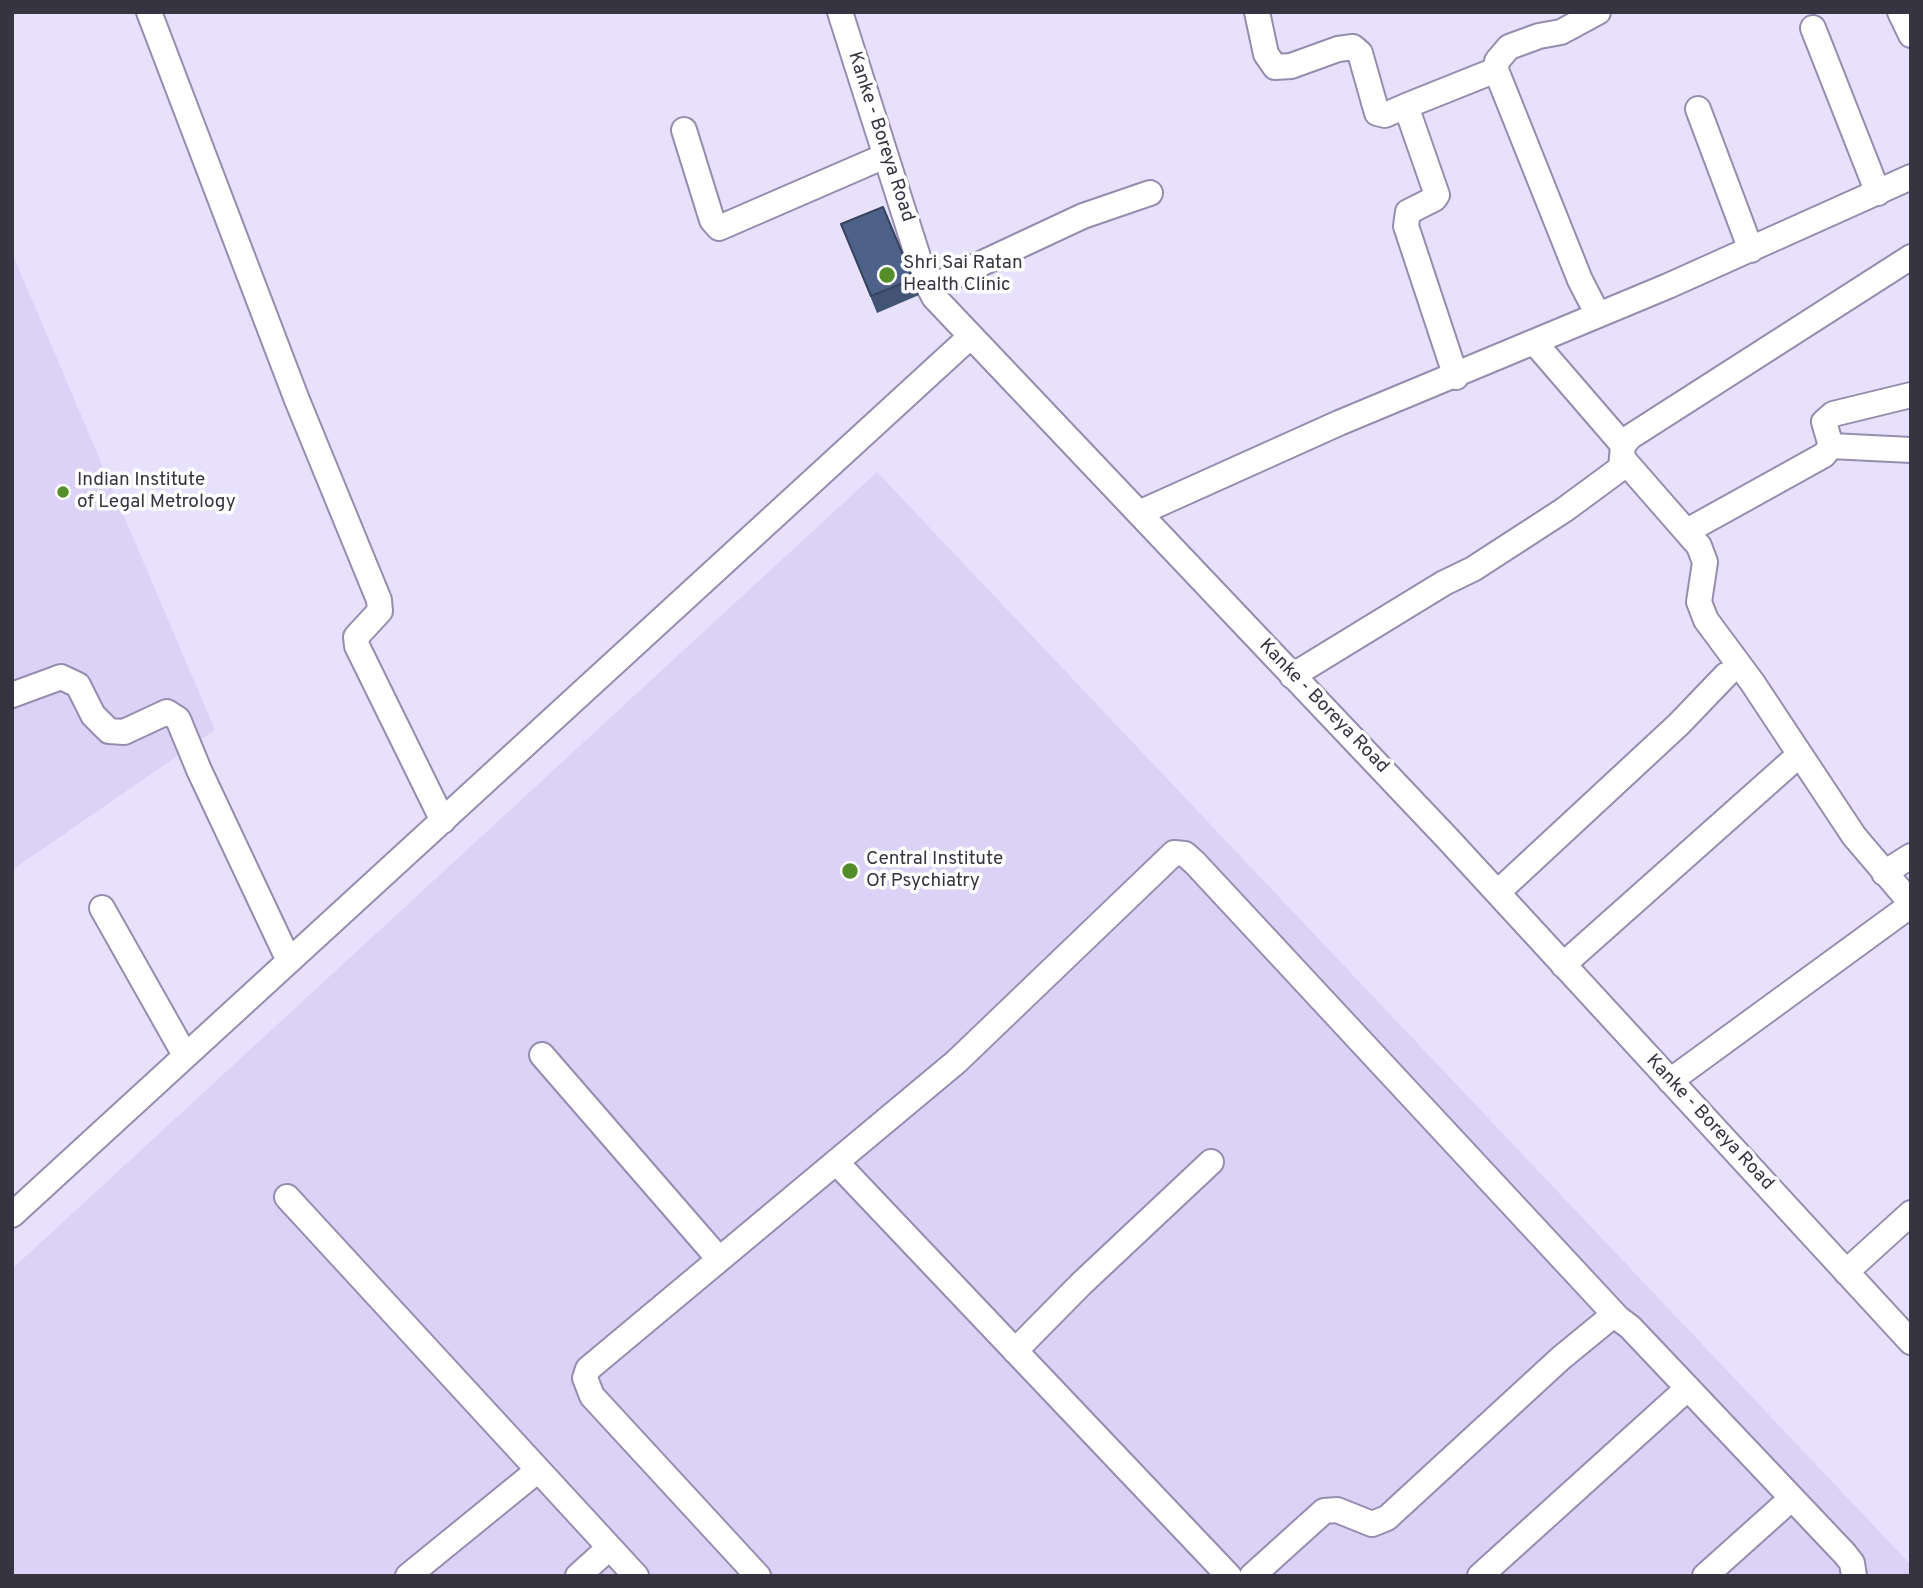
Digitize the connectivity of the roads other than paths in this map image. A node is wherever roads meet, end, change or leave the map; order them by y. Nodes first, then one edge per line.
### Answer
1 (149, 12) edge
2 (840, 12) edge
3 (1257, 12) edge
4 (1598, 12) edge
5 (1900, 12) edge
6 (1813, 28) dead end
7 (1911, 35) edge
8 (1496, 70) junction
9 (1406, 106) junction
10 (1698, 109) dead end
11 (684, 130) dead end
12 (885, 156) junction
13 (1911, 177) edge
14 (1150, 193) dead end
15 (1878, 193) junction
16 (1751, 250) junction
17 (1911, 257) edge
18 (929, 288) junction
19 (1598, 315) junction
20 (971, 336) junction
21 (1535, 343) junction
22 (1456, 377) junction
23 (1911, 395) edge
24 (1831, 446) junction
25 (1911, 450) edge
26 (1623, 452) junction
27 (1139, 513) junction
28 (1687, 531) junction
29 (1726, 675) dead end
30 (1293, 676) junction
31 (12, 695) edge
32 (1799, 755) junction
33 (443, 821) junction
34 (1911, 856) edge
35 (1884, 873) junction
36 (1497, 892) junction
37 (1911, 904) edge
38 (103, 908) dead end
39 (289, 961) junction
40 (1563, 965) junction
41 (185, 1055) junction
42 (542, 1055) dead end
43 (1670, 1081) junction
44 (836, 1162) junction
45 (1211, 1162) dead end
46 (287, 1197) dead end
47 (1911, 1213) edge
48 (12, 1215) edge
49 (719, 1259) junction
50 (1846, 1272) junction
51 (1618, 1318) junction
52 (1911, 1342) edge
53 (1015, 1351) junction
54 (1688, 1388) junction
55 (537, 1471) junction
56 (1792, 1498) junction
57 (609, 1548) junction
58 (408, 1576) edge
59 (578, 1576) edge
60 (636, 1576) edge
61 (758, 1576) edge
62 (1229, 1576) edge
63 (1252, 1576) edge
64 (1480, 1576) edge
65 (1705, 1576) edge
66 (1854, 1576) edge

1 - 33 street
2 - 12 street, Kanke - Boreya Road
3 - 9 street
4 - 8 street
5 - 7 street
6 - 15 street
8 - 9 street
8 - 19 street
9 - 22 street
10 - 16 street
11 - 12 street
12 - 18 street, Kanke - Boreya Road
13 - 15 street
14 - 18 street
15 - 16 street
16 - 19 street
17 - 26 street
18 - 20 street, Kanke - Boreya Road
19 - 21 street
20 - 27 street, Kanke - Boreya Road
20 - 33 street
21 - 22 street
21 - 26 street
22 - 27 street
23 - 24 street
24 - 25 street
24 - 28 street
26 - 28 street
26 - 30 street
27 - 30 street, Kanke - Boreya Road
28 - 32 street
29 - 36 street
30 - 36 street, Kanke - Boreya Road
31 - 39 street
32 - 35 street
32 - 40 street
33 - 39 street
34 - 35 street
35 - 37 street
36 - 40 street, Kanke - Boreya Road
37 - 43 street
38 - 41 street
39 - 41 street
40 - 43 street, Kanke - Boreya Road
41 - 48 street
42 - 49 street
43 - 50 street, Kanke - Boreya Road
44 - 49 street
44 - 51 street
44 - 53 street
45 - 53 street
46 - 55 street
47 - 50 street
49 - 61 street
50 - 52 street, Kanke - Boreya Road
51 - 54 street
51 - 63 street
53 - 62 street
54 - 56 street
54 - 64 street
55 - 57 street
55 - 58 street
56 - 65 street
56 - 66 street
57 - 59 street
57 - 60 street

